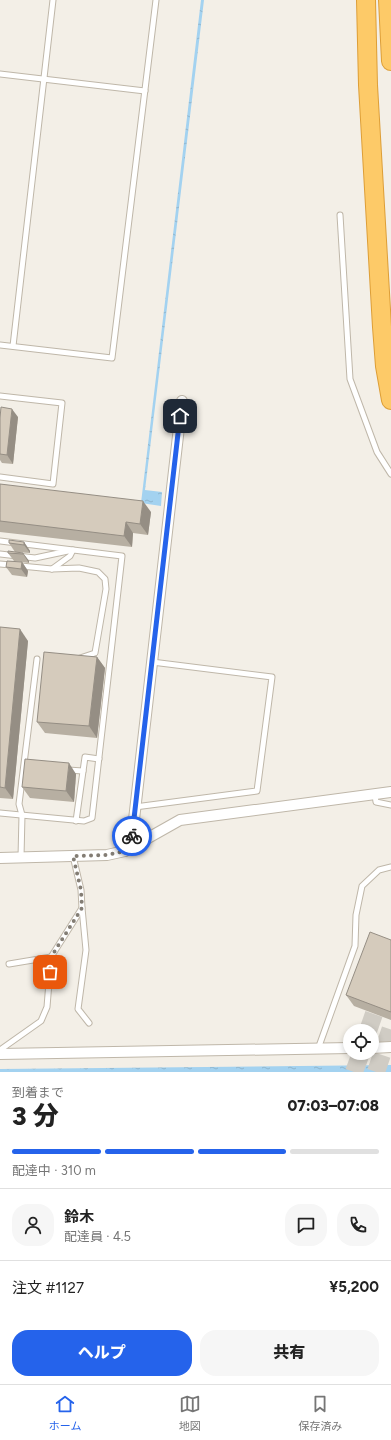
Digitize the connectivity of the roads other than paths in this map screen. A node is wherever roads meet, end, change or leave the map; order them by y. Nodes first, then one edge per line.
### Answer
1 (53, 0) edge
2 (156, 0) edge
3 (366, 0) edge
4 (388, 0) edge
5 (391, 61) edge
6 (0, 74) edge
7 (44, 79) junction
8 (145, 91) junction
9 (340, 215) dead end
10 (391, 342) edge
11 (0, 345) edge
12 (13, 346) junction
13 (391, 394) edge
14 (0, 396) edge
15 (391, 400) edge
16 (182, 401) dead end
17 (391, 474) edge
18 (0, 477) edge
19 (0, 541) edge
20 (73, 550) junction
21 (0, 554) edge
22 (0, 564) edge
23 (52, 569) junction
24 (75, 657) edge
25 (37, 659) dead end
26 (151, 662) junction
27 (99, 759) junction
28 (24, 765) junction
29 (31, 766) edge
30 (61, 769) edge
31 (83, 771) junction
32 (391, 792) edge
33 (375, 795) junction
34 (391, 805) edge
35 (135, 807) junction
36 (0, 813) edge
37 (22, 815) junction
38 (76, 821) junction
39 (125, 851) junction
40 (73, 856) junction
41 (21, 857) junction
42 (0, 858) edge
43 (391, 867) edge
44 (82, 908) junction
45 (51, 957) junction
46 (9, 964) dead end
47 (89, 1023) dead end
48 (343, 1048) edge
49 (379, 1048) edge
50 (391, 1048) edge
51 (318, 1049) junction
52 (0, 1050) edge
53 (0, 1054) edge

1 - 7 lane
2 - 8 lane
3 - 15 highway
4 - 5 highway
6 - 7 lane
7 - 8 lane
7 - 12 lane
8 - 12 lane
9 - 17 lane
10 - 13 highway
11 - 12 lane
14 - 18 lane
16 - 26 street
19 - 20 lane
20 - 21 lane
20 - 23 lane
20 - 27 lane
22 - 23 lane
23 - 24 lane
25 - 28 lane
26 - 35 street
26 - 35 lane
27 - 31 lane
27 - 38 lane
28 - 29 lane
28 - 37 lane
30 - 31 lane
31 - 38 lane
32 - 33 street
33 - 34 lane
33 - 39 street
35 - 39 street
36 - 37 lane
37 - 38 lane
37 - 41 lane
39 - 40 street
40 - 41 street
40 - 44 lane
41 - 42 street
43 - 51 lane
44 - 45 lane
44 - 47 lane
45 - 46 lane
45 - 52 lane
48 - 51 street
49 - 50 street
51 - 53 street

